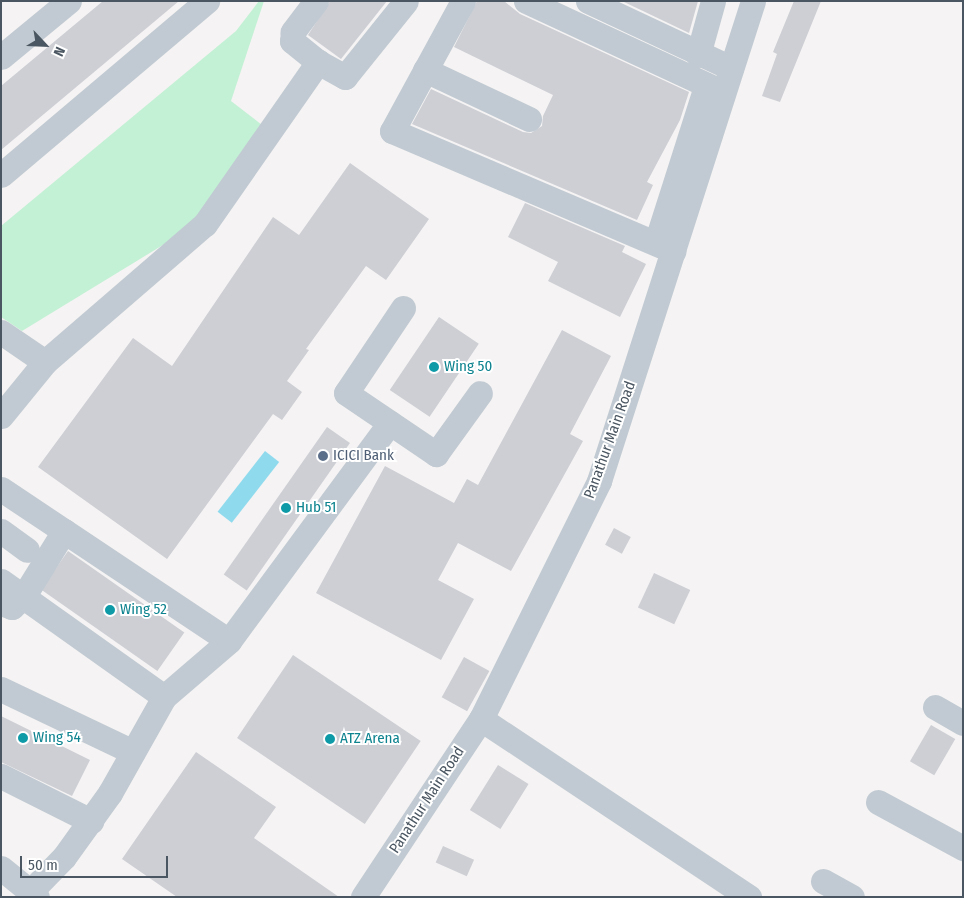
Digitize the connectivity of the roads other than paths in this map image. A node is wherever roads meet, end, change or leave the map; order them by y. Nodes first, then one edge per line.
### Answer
1 (69, 1) edge
2 (207, 1) edge
3 (316, 1) edge
4 (406, 1) edge
5 (463, 1) edge
6 (526, 1) edge
7 (588, 1) edge
8 (713, 1) edge
9 (753, 1) edge
10 (698, 55) junction
11 (1, 57) edge
12 (318, 62) junction
13 (731, 68) junction
14 (425, 70) junction
15 (714, 89) junction
16 (529, 119) dead end
17 (1, 175) edge
18 (665, 247) junction
19 (403, 308) dead end
20 (1, 332) edge
21 (45, 362) junction
22 (480, 393) dead end
23 (1, 416) edge
24 (390, 423) junction
25 (1, 489) edge
26 (1, 531) edge
27 (64, 531) junction
28 (27, 550) dead end
29 (1, 581) edge
30 (12, 600) edge
31 (229, 641) junction
32 (1, 689) edge
33 (164, 697) junction
34 (935, 707) dead end
35 (481, 719) junction
36 (963, 723) edge
37 (133, 752) junction
38 (1, 776) edge
39 (878, 802) dead end
40 (91, 820) junction
41 (963, 848) edge
42 (1, 868) edge
43 (823, 881) dead end
44 (34, 894) edge
45 (363, 897) edge
46 (749, 897) edge
47 (852, 897) edge

1 - 11 street
2 - 17 street
3 - 12 street
4 - 12 street
5 - 14 street
6 - 15 street
7 - 10 street
8 - 10 street
9 - 13 street, Panathur Main Road
10 - 13 street
12 - 21 street
13 - 15 street, Panathur Main Road
14 - 16 street
14 - 18 street
15 - 18 street, Panathur Main Road
18 - 35 street, Panathur Main Road
19 - 24 street
20 - 21 street
21 - 23 street
22 - 24 street
24 - 31 street
25 - 27 street
26 - 28 street
27 - 30 street
27 - 31 street
29 - 30 street
30 - 33 street
31 - 33 street
32 - 37 street
33 - 37 street
34 - 36 street
35 - 45 street, Panathur Main Road
35 - 46 street
37 - 40 street
38 - 40 street
39 - 41 street
40 - 44 street
42 - 44 street
43 - 47 street

